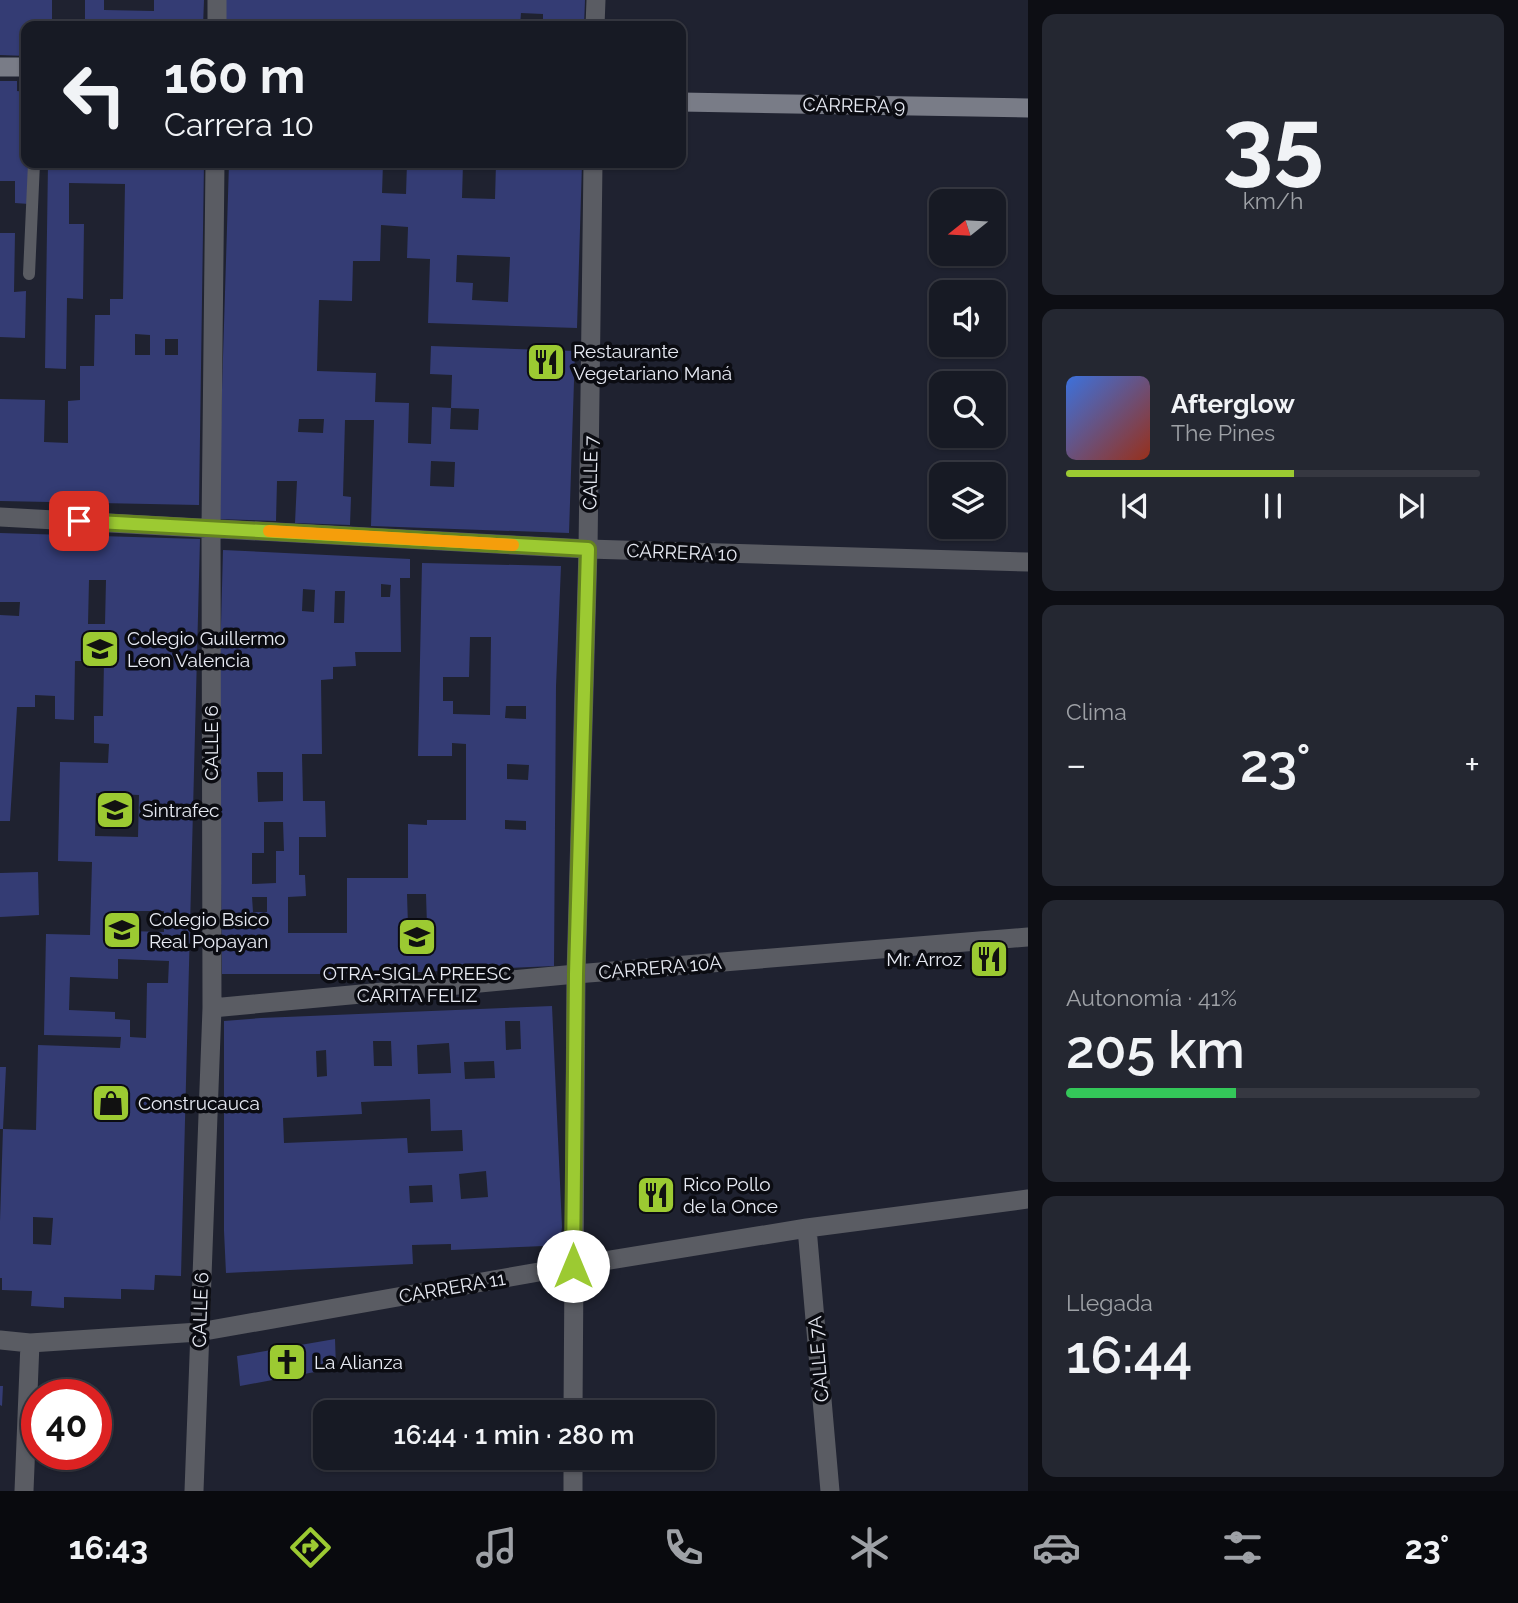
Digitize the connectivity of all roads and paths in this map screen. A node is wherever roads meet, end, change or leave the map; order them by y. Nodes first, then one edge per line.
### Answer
1 (217, 0) edge
2 (596, 0) edge
3 (217, 21) edge
4 (595, 21) edge
5 (0, 66) edge
6 (21, 67) edge
7 (686, 102) edge
8 (1028, 107) edge
9 (34, 168) edge
10 (215, 168) edge
11 (593, 168) edge
12 (29, 274) dead end
13 (0, 517) edge
14 (211, 528) junction
15 (588, 549) junction
16 (1028, 562) edge
17 (1027, 939) edge
18 (576, 974) junction
19 (212, 1009) junction
20 (1028, 1199) edge
21 (807, 1228) junction
22 (573, 1266) junction
23 (199, 1332) junction
24 (0, 1340) edge
25 (30, 1343) junction
26 (573, 1400) edge
27 (573, 1470) edge
28 (24, 1491) edge
29 (194, 1491) edge
30 (573, 1491) edge
31 (830, 1491) edge

1 - 3 street
2 - 4 street
5 - 6 main road
7 - 8 main road, CARRERA 9
9 - 12 lane
10 - 14 street, CALLE 6
11 - 15 street, CALLE 7
13 - 14 street, CARRERA 10
14 - 15 street, CARRERA 10
14 - 19 street, CALLE 6
15 - 16 street, CARRERA 10
15 - 18 street, CALLE 7
17 - 18 street, CARRERA 10A
18 - 19 street, CARRERA 10A
18 - 22 street, CALLE 7
19 - 23 street, CALLE 6
20 - 21 street, CARRERA 11
21 - 22 street, CARRERA 11
21 - 31 street, CALLE 7A
22 - 23 street, CARRERA 11
22 - 26 street, CALLE 7
23 - 25 street, CARRERA 11
23 - 29 street, CALLE 6
24 - 25 street, CARRERA 11
25 - 28 street
27 - 30 street

